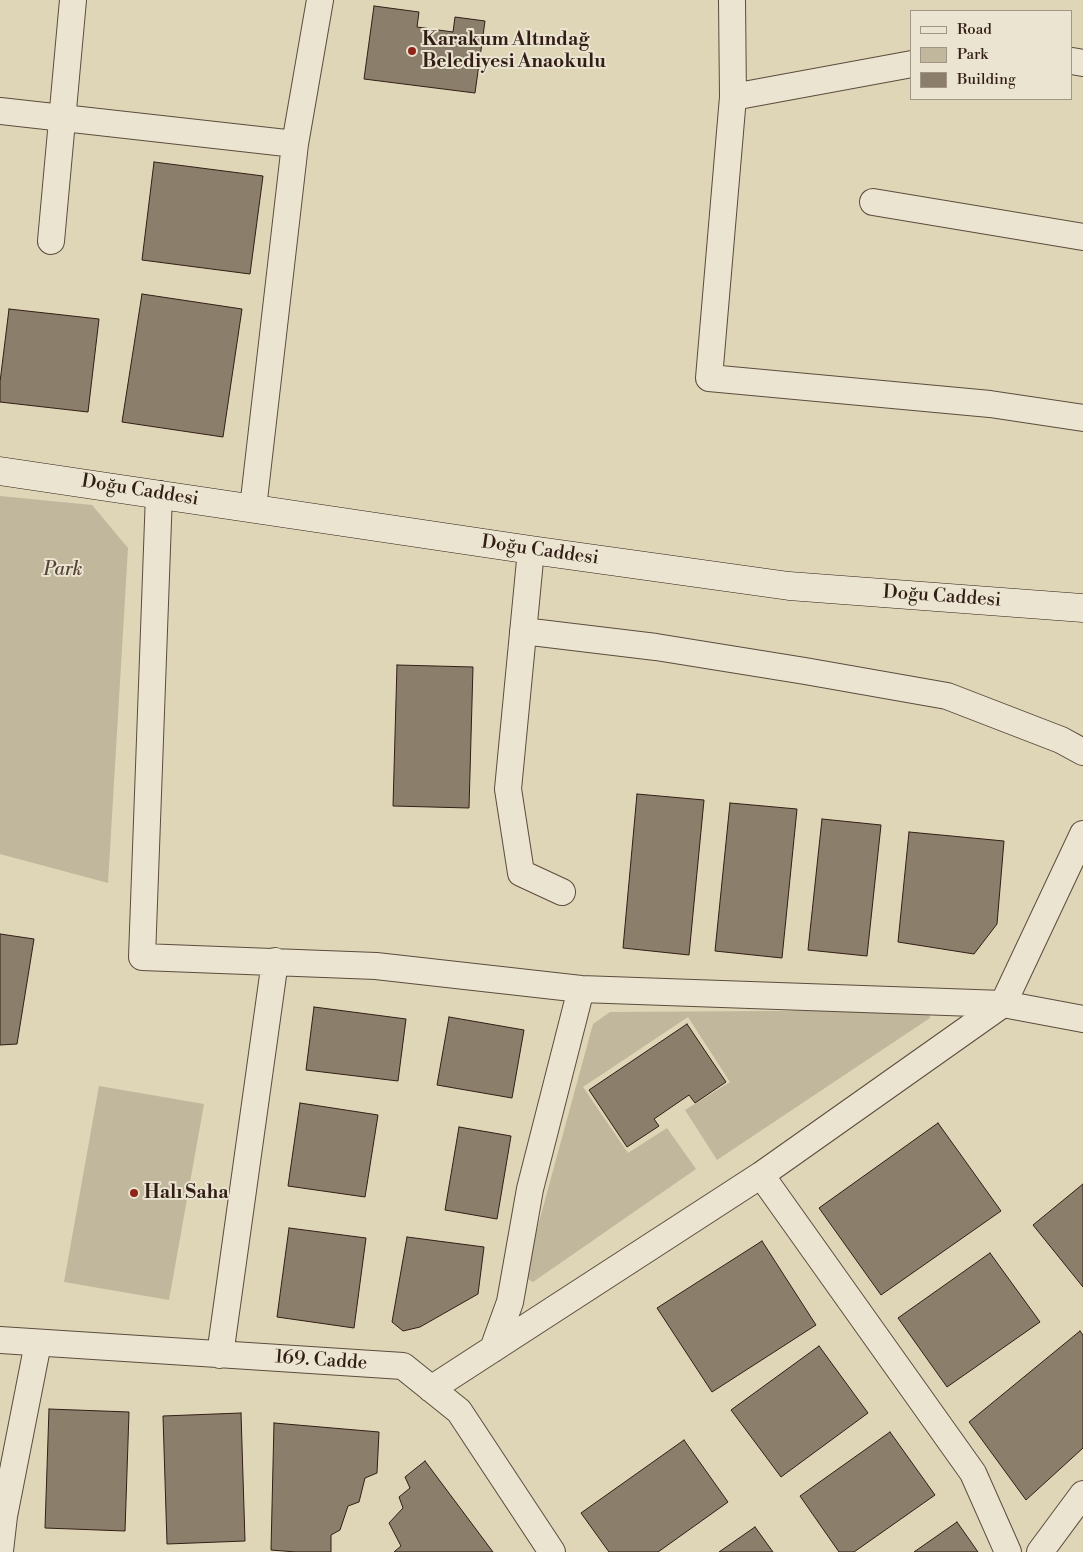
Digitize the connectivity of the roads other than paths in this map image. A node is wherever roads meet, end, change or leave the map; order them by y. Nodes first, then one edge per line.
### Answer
1 (73, 0) edge
2 (320, 0) edge
3 (732, 0) edge
4 (910, 64) edge
5 (733, 97) junction
6 (0, 111) edge
7 (62, 119) junction
8 (295, 144) junction
9 (873, 202) dead end
10 (1083, 237) edge
11 (51, 241) dead end
12 (1083, 418) edge
13 (0, 471) edge
14 (159, 494) junction
15 (253, 508) junction
16 (531, 550) junction
17 (1083, 608) edge
18 (523, 631) junction
19 (1083, 752) edge
20 (1083, 834) edge
21 (562, 892) dead end
22 (275, 962) junction
23 (581, 989) junction
24 (1003, 1004) junction
25 (1083, 1019) edge
26 (761, 1174) junction
27 (0, 1340) edge
28 (38, 1343) junction
29 (493, 1349) junction
30 (220, 1355) junction
31 (431, 1389) junction
32 (1083, 1494) edge
33 (0, 1551) edge
34 (552, 1552) edge
35 (1008, 1552) edge
36 (1040, 1552) edge

1 - 7 street
2 - 8 street
3 - 5 street
4 - 5 street
5 - 12 street
6 - 7 street
7 - 8 street
7 - 11 street
8 - 15 street
9 - 10 street
13 - 14 street, Doğu Caddesi
14 - 15 street, Doğu Caddesi
14 - 22 street
15 - 16 street, Doğu Caddesi
16 - 17 street, Doğu Caddesi
16 - 18 street
18 - 19 street
18 - 21 street
20 - 24 street
22 - 23 street
22 - 30 street
23 - 24 street
23 - 29 street
24 - 25 street
24 - 26 street
26 - 29 street
26 - 35 street
27 - 28 street, 169. Cadde
28 - 30 street, 169. Cadde
28 - 33 street
29 - 31 street
30 - 31 street, 169. Cadde
31 - 34 street, 169. Cadde
32 - 36 street

